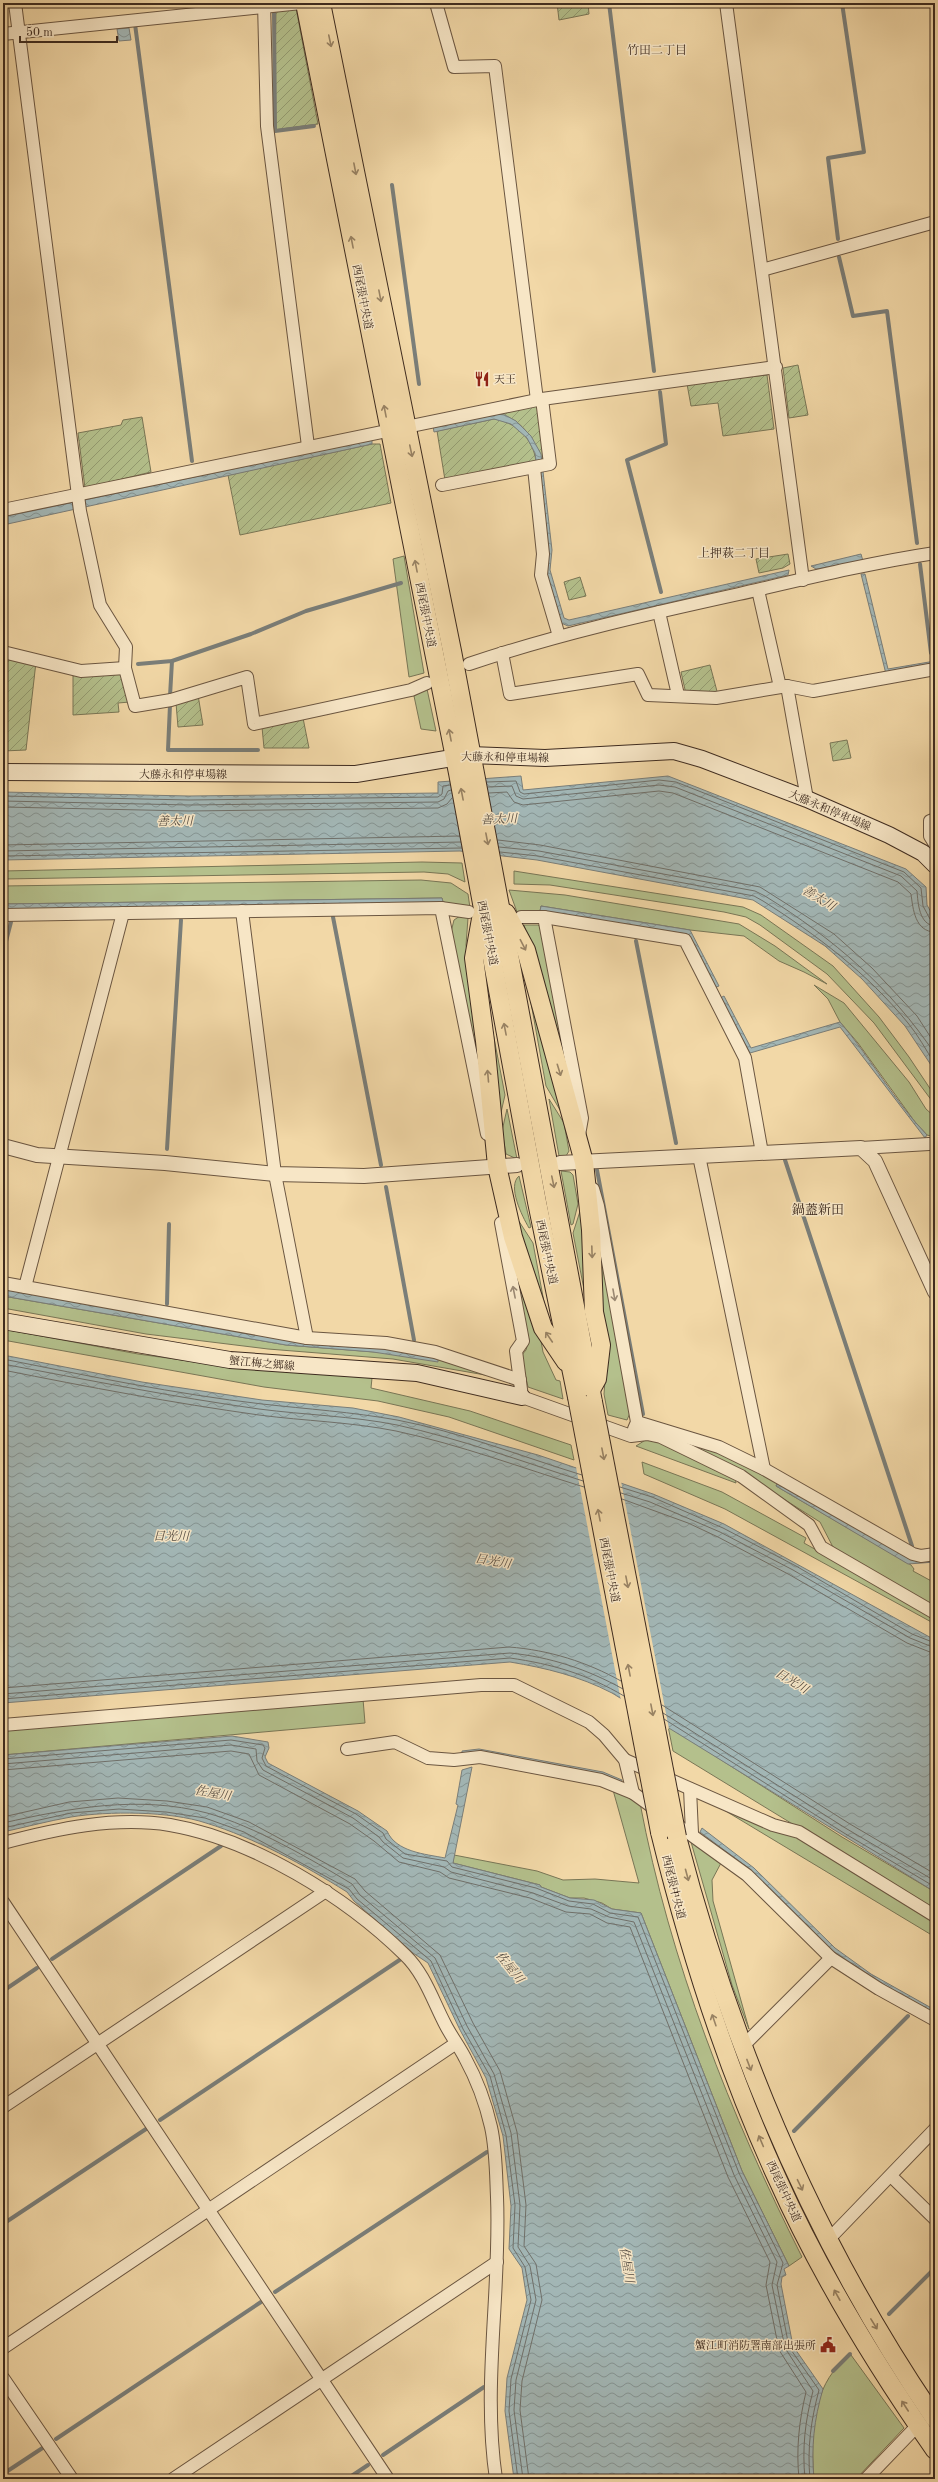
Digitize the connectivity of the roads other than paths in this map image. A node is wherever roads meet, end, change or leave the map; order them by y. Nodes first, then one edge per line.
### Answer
1 (15, 3) edge
2 (301, 3) edge
3 (305, 3) edge
4 (321, 3) edge
5 (436, 3) edge
6 (726, 3) edge
7 (264, 4) edge
8 (19, 32) junction
9 (3, 34) edge
10 (935, 222) edge
11 (762, 270) junction
12 (776, 367) junction
13 (539, 400) junction
14 (397, 428) junction
15 (308, 446) junction
16 (538, 467) junction
17 (442, 485) dead end
18 (79, 502) junction
19 (3, 510) edge
20 (935, 553) edge
21 (803, 580) junction
22 (758, 590) junction
23 (659, 612) junction
24 (559, 636) junction
25 (3, 652) edge
26 (502, 653) junction
27 (469, 664) dead end
28 (125, 668) junction
29 (935, 669) edge
30 (427, 683) dead end
31 (784, 687) junction
32 (678, 695) junction
33 (464, 764) junction
34 (3, 772) edge
35 (806, 799) junction
36 (935, 819) edge
37 (935, 844) edge
38 (935, 865) edge
39 (485, 874) junction
40 (498, 898) junction
41 (441, 908) junction
42 (242, 911) junction
43 (476, 911) junction
44 (122, 913) junction
45 (3, 915) edge
46 (521, 917) dead end
47 (544, 917) junction
48 (578, 1137) junction
49 (929, 1144) dead end
50 (3, 1146) edge
51 (861, 1148) junction
52 (762, 1153) junction
53 (60, 1156) junction
54 (699, 1156) junction
55 (584, 1162) junction
56 (560, 1163) dead end
57 (517, 1165) dead end
58 (495, 1166) junction
59 (275, 1174) junction
60 (3, 1283) edge
61 (26, 1287) junction
62 (935, 1292) edge
63 (3, 1321) edge
64 (307, 1338) junction
65 (571, 1369) junction
66 (520, 1380) junction
67 (522, 1397) junction
68 (587, 1397) junction
69 (637, 1422) junction
70 (631, 1436) junction
71 (764, 1469) junction
72 (935, 1554) edge
73 (935, 1613) edge
74 (3, 1725) edge
75 (347, 1749) dead end
76 (625, 1760) junction
77 (690, 1789) junction
78 (633, 1793) junction
79 (676, 1834) junction
80 (3, 1843) edge
81 (326, 1891) junction
82 (3, 1902) edge
83 (935, 1916) edge
84 (831, 1958) junction
85 (935, 2020) edge
86 (98, 2044) junction
87 (455, 2044) junction
88 (742, 2047) junction
89 (3, 2107) edge
90 (935, 2129) edge
91 (891, 2176) junction
92 (209, 2210) junction
93 (935, 2219) edge
94 (828, 2240) junction
95 (497, 2262) junction
96 (3, 2348) edge
97 (3, 2378) edge
98 (322, 2380) junction
99 (933, 2413) edge
100 (918, 2425) junction
101 (935, 2450) edge
102 (72, 2479) edge
103 (173, 2479) edge
104 (388, 2479) edge
105 (496, 2479) edge
106 (866, 2479) edge

1 - 8 street
2 - 7 street
14 -> 3 main road, 西尾張中央道
4 -> 14 main road, 西尾張中央道
5 - 13 street
6 - 11 street
7 - 8 street
7 - 15 street
8 - 9 street
8 - 18 street
10 - 11 street
11 - 12 street
12 - 13 street
12 - 21 street
13 - 14 street
13 - 16 street
14 - 15 street
14 - 33 main road, 西尾張中央道
15 - 18 street
16 - 17 street
16 - 24 street
18 - 19 street
18 - 28 street
20 - 21 street
21 - 22 street
22 - 23 street
22 - 31 street
23 - 24 street
23 - 32 street
24 - 26 street
25 - 28 street
26 - 27 street
26 - 32 street
28 - 30 street
29 - 31 street
31 - 32 street
31 - 35 street
33 - 34 main road, 大藤永和停車場線
33 - 35 main road, 大藤永和停車場線
33 - 39 main road, 西尾張中央道
35 - 38 main road, 大藤永和停車場線
36 - 37 street
39 - 40 main road, 西尾張中央道
39 - 43 main road, 西尾張中央道
40 -> 48 main road
40 -> 68 main road, 西尾張中央道
41 - 42 street
41 - 43 street
41 - 58 street
42 - 44 street
42 - 59 street
58 -> 43 main road
65 -> 43 main road, 西尾張中央道
44 - 45 street
44 - 53 street
46 - 47 street
47 - 48 street
47 - 52 street
48 - 55 main road
49 - 51 street
50 - 53 street
51 - 52 street
51 - 62 street
52 - 54 street
53 - 59 street
53 - 61 street
54 - 55 street
54 - 71 street
55 - 56 street
55 -> 68 main road
55 -> 69 street
57 - 58 street
58 - 59 street
65 -> 58 main road
66 -> 58 street
59 - 64 street
60 - 61 street
61 - 64 street
63 - 67 main road, 蟹江梅之郷線
64 - 66 street
65 - 68 main road, 西尾張中央道
66 - 67 street
67 - 70 street
68 - 79 main road, 西尾張中央道, bridge
69 - 70 street
69 - 71 street
70 - 73 street
71 - 72 street
74 - 76 street
75 - 78 street
76 - 77 street
76 - 78 street
77 - 79 street
77 - 83 street
78 - 79 street
79 - 84 street
79 -> 88 main road, 西尾張中央道
100 -> 79 main road, 西尾張中央道
80 - 81 street
81 - 86 street
81 - 87 street
82 - 86 street
84 - 85 street
84 - 88 street
86 - 89 street
86 - 92 street
87 - 92 street
87 - 95 street
88 -> 94 main road, 西尾張中央道
90 - 91 street
91 - 93 street
91 - 94 street
92 - 96 street
92 - 98 street
94 -> 99 main road, 西尾張中央道
95 - 98 street
95 - 105 street
97 - 102 street
98 - 103 street
98 - 104 street
100 - 101 main road, 西尾張中央道
100 - 106 street

